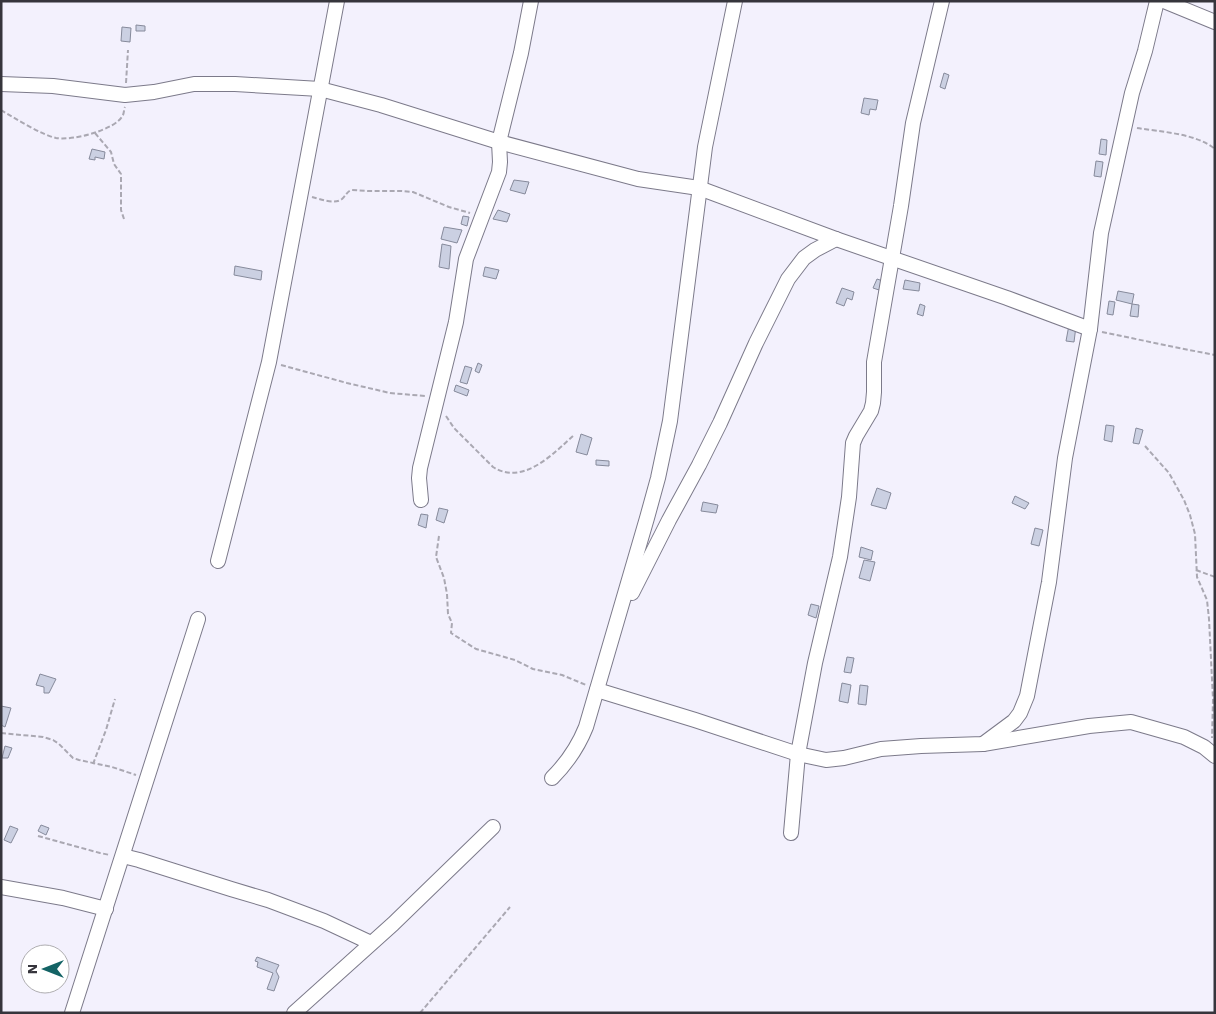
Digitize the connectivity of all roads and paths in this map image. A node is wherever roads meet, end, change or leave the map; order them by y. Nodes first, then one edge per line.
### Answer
1 (337, 1) edge
2 (531, 1) edge
3 (735, 1) edge
4 (942, 1) edge
5 (1157, 1) edge
6 (1164, 1) edge
7 (1215, 22) edge
8 (128, 50) dead end
9 (1, 84) edge
10 (320, 89) junction
11 (125, 95) junction
12 (1, 110) edge
13 (1125, 127) junction
14 (95, 133) junction
15 (499, 142) junction
16 (1215, 148) edge
17 (699, 188) junction
18 (301, 192) junction
19 (482, 217) junction
20 (124, 218) dead end
21 (836, 238) junction
22 (892, 257) junction
23 (1090, 329) junction
24 (1215, 355) edge
25 (269, 362) junction
26 (437, 400) junction
27 (574, 435) dead end
28 (1145, 446) dead end
29 (421, 500) dead end
30 (439, 536) dead end
31 (218, 561) dead end
32 (1196, 570) junction
33 (1215, 576) edge
34 (198, 619) dead end
35 (599, 684) junction
36 (115, 699) dead end
37 (1, 733) edge
38 (983, 744) junction
39 (798, 754) junction
40 (1213, 754) edge
41 (93, 764) junction
42 (552, 778) dead end
43 (147, 779) junction
44 (492, 827) dead end
45 (792, 833) dead end
46 (38, 836) dead end
47 (123, 856) junction
48 (1, 887) edge
49 (510, 907) dead end
50 (106, 909) junction
51 (371, 943) junction
52 (72, 1013) edge
53 (294, 1013) edge
54 (420, 1013) edge

1 - 10 street
2 - 15 street
3 - 17 street
4 - 22 street
5 - 13 street
6 - 7 street
8 - 11 path
9 - 11 street
10 - 11 street
10 - 15 street
10 - 18 street
11 - 14 path
12 - 14 path
13 - 16 path
13 - 23 street
14 - 20 path
15 - 17 street
15 - 19 street
17 - 21 street
17 - 35 street
18 - 19 path
18 - 25 street
19 - 26 street
21 - 22 street
21 - 35 street
22 - 23 street
22 - 39 street
23 - 24 path
23 - 38 street
25 - 26 path
25 - 31 street
26 - 27 path
26 - 29 street
28 - 32 path
30 - 35 path
32 - 33 path
32 - 40 path
34 - 43 street
35 - 39 street
35 - 42 street
36 - 41 path
37 - 41 path
38 - 39 street
38 - 40 street
39 - 45 street
41 - 43 path
43 - 47 street
44 - 51 street
46 - 47 path
47 - 50 street
47 - 51 street
48 - 50 street
49 - 54 path
50 - 52 street
51 - 53 street

